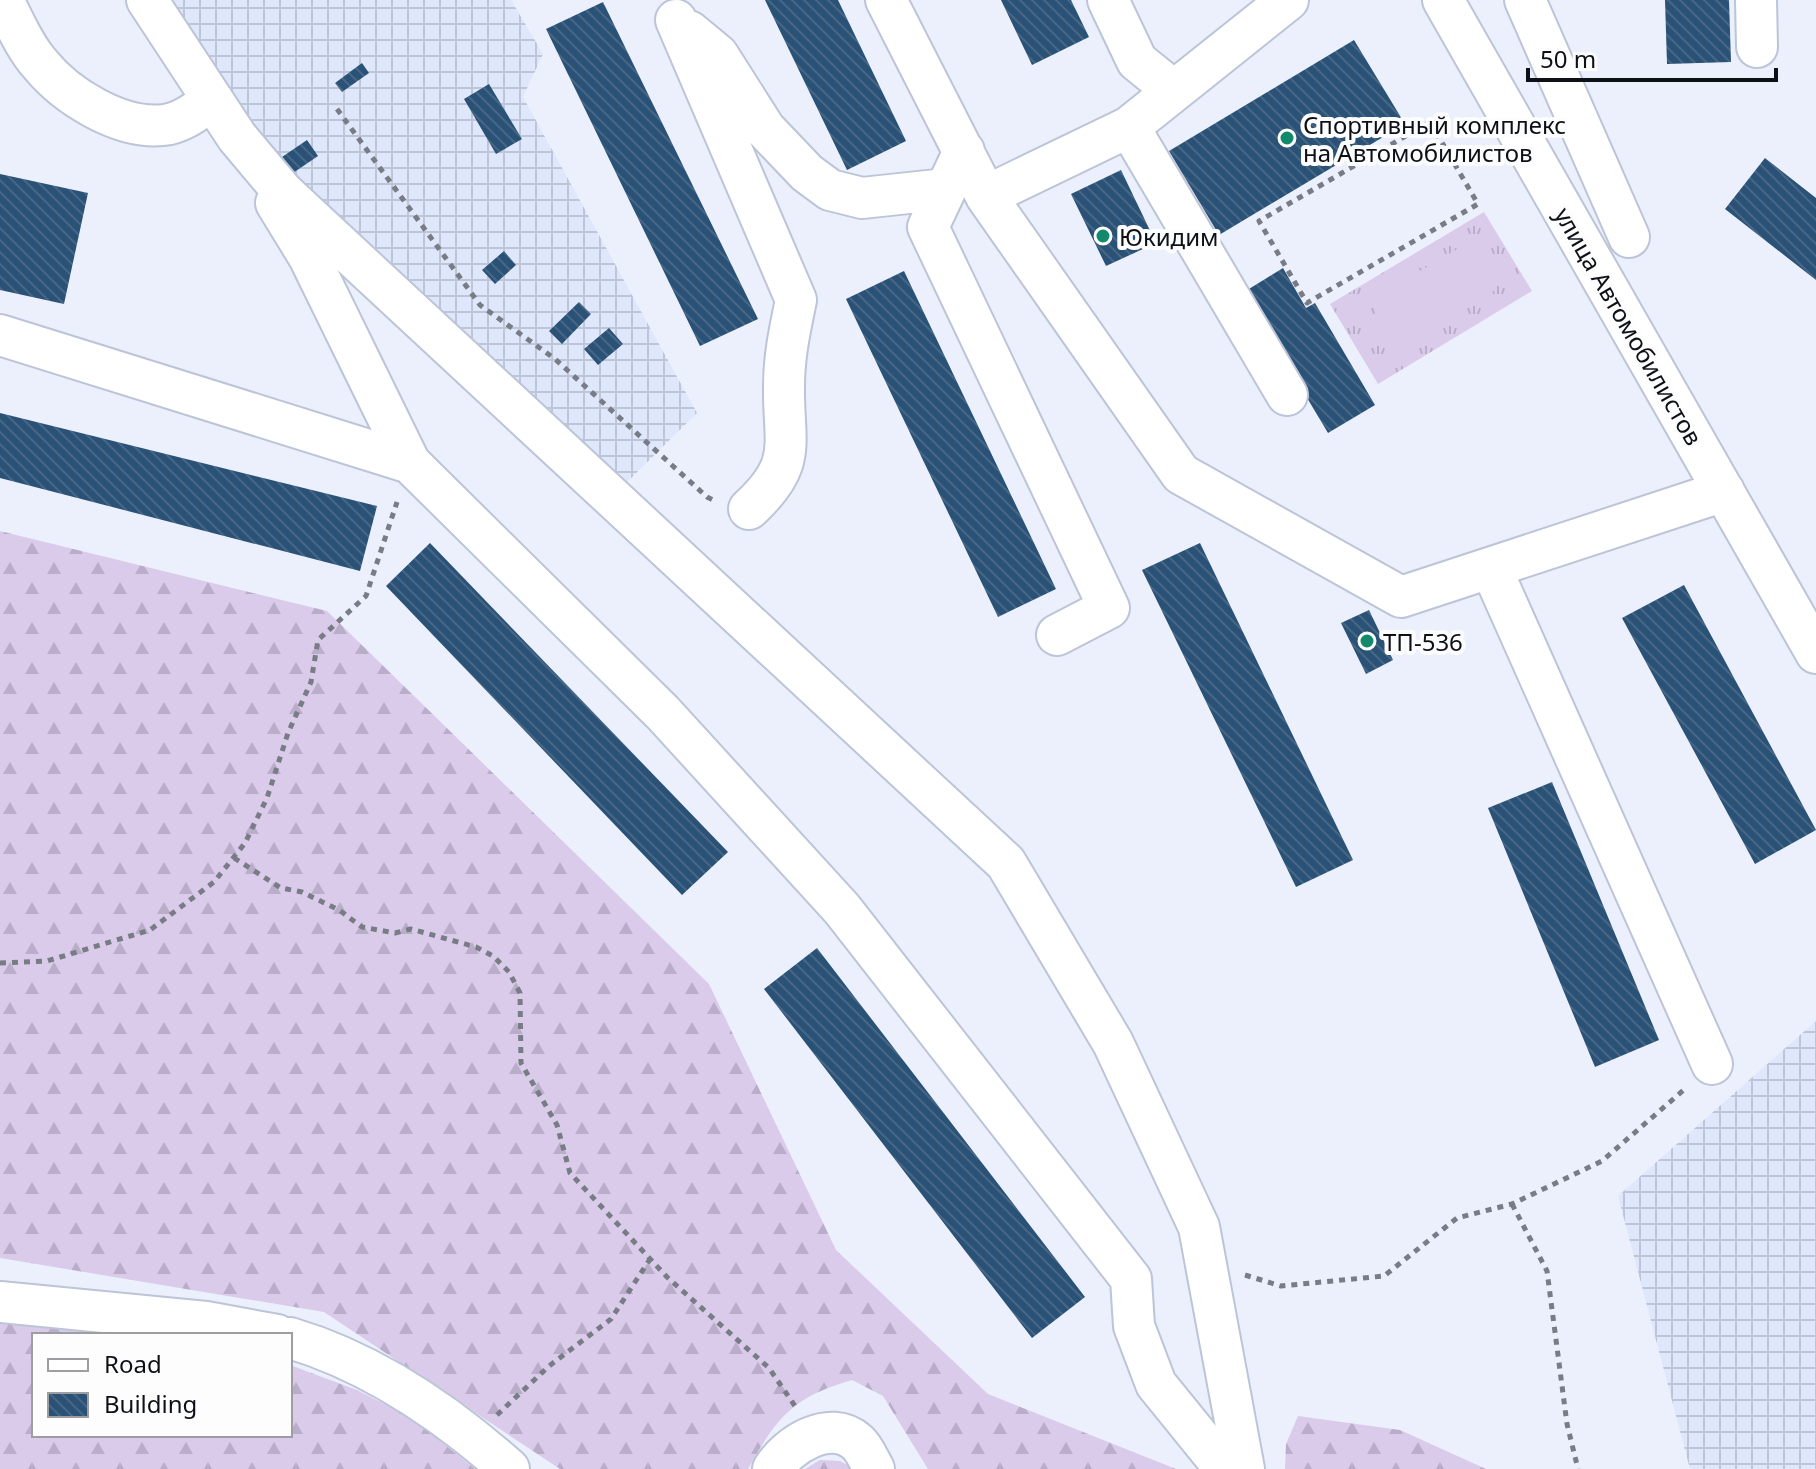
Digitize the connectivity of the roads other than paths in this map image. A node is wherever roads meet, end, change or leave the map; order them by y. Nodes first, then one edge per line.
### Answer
1 (3, 0) edge
2 (147, 0) edge
3 (886, 0) edge
4 (1108, 0) edge
5 (1288, 0) edge
6 (1443, 0) edge
7 (1525, 0) edge
8 (1756, 0) edge
9 (671, 10) edge
10 (1757, 47) dead end
11 (0, 56) edge
12 (40, 65) junction
13 (1174, 91) junction
14 (213, 100) junction
15 (1129, 127) junction
16 (237, 137) junction
17 (964, 151) junction
18 (946, 189) junction
19 (986, 196) junction
20 (1629, 237) dead end
21 (0, 335) edge
22 (1287, 395) dead end
23 (410, 463) junction
24 (1724, 491) junction
25 (749, 509) road end
26 (1491, 568) junction
27 (1057, 635) dead end
28 (1816, 653) edge
29 (1712, 1064) road end
30 (0, 1302) edge
31 (266, 1333) edge
32 (292, 1339) edge
33 (509, 1469) edge
34 (773, 1469) edge
35 (874, 1469) edge
36 (1225, 1469) edge
37 (1244, 1469) edge

1 - 12 street
2 - 14 street
3 - 17 street
4 - 13 street
5 - 13 street
6 - 24 street, улица Автомобилистов
7 - 20 street
8 - 10 street
9 - 18 street
9 - 25 street
11 - 12 street
12 - 14 street
13 - 15 street
14 - 16 street
15 - 19 street
15 - 22 street
16 - 23 street
16 - 37 street
17 - 18 street
17 - 19 street
18 - 27 street
19 - 26 street
21 - 23 street
23 - 36 street
24 - 26 street
24 - 28 street, улица Автомобилистов
26 - 29 street
30 - 31 street
32 - 33 street
34 - 35 street

